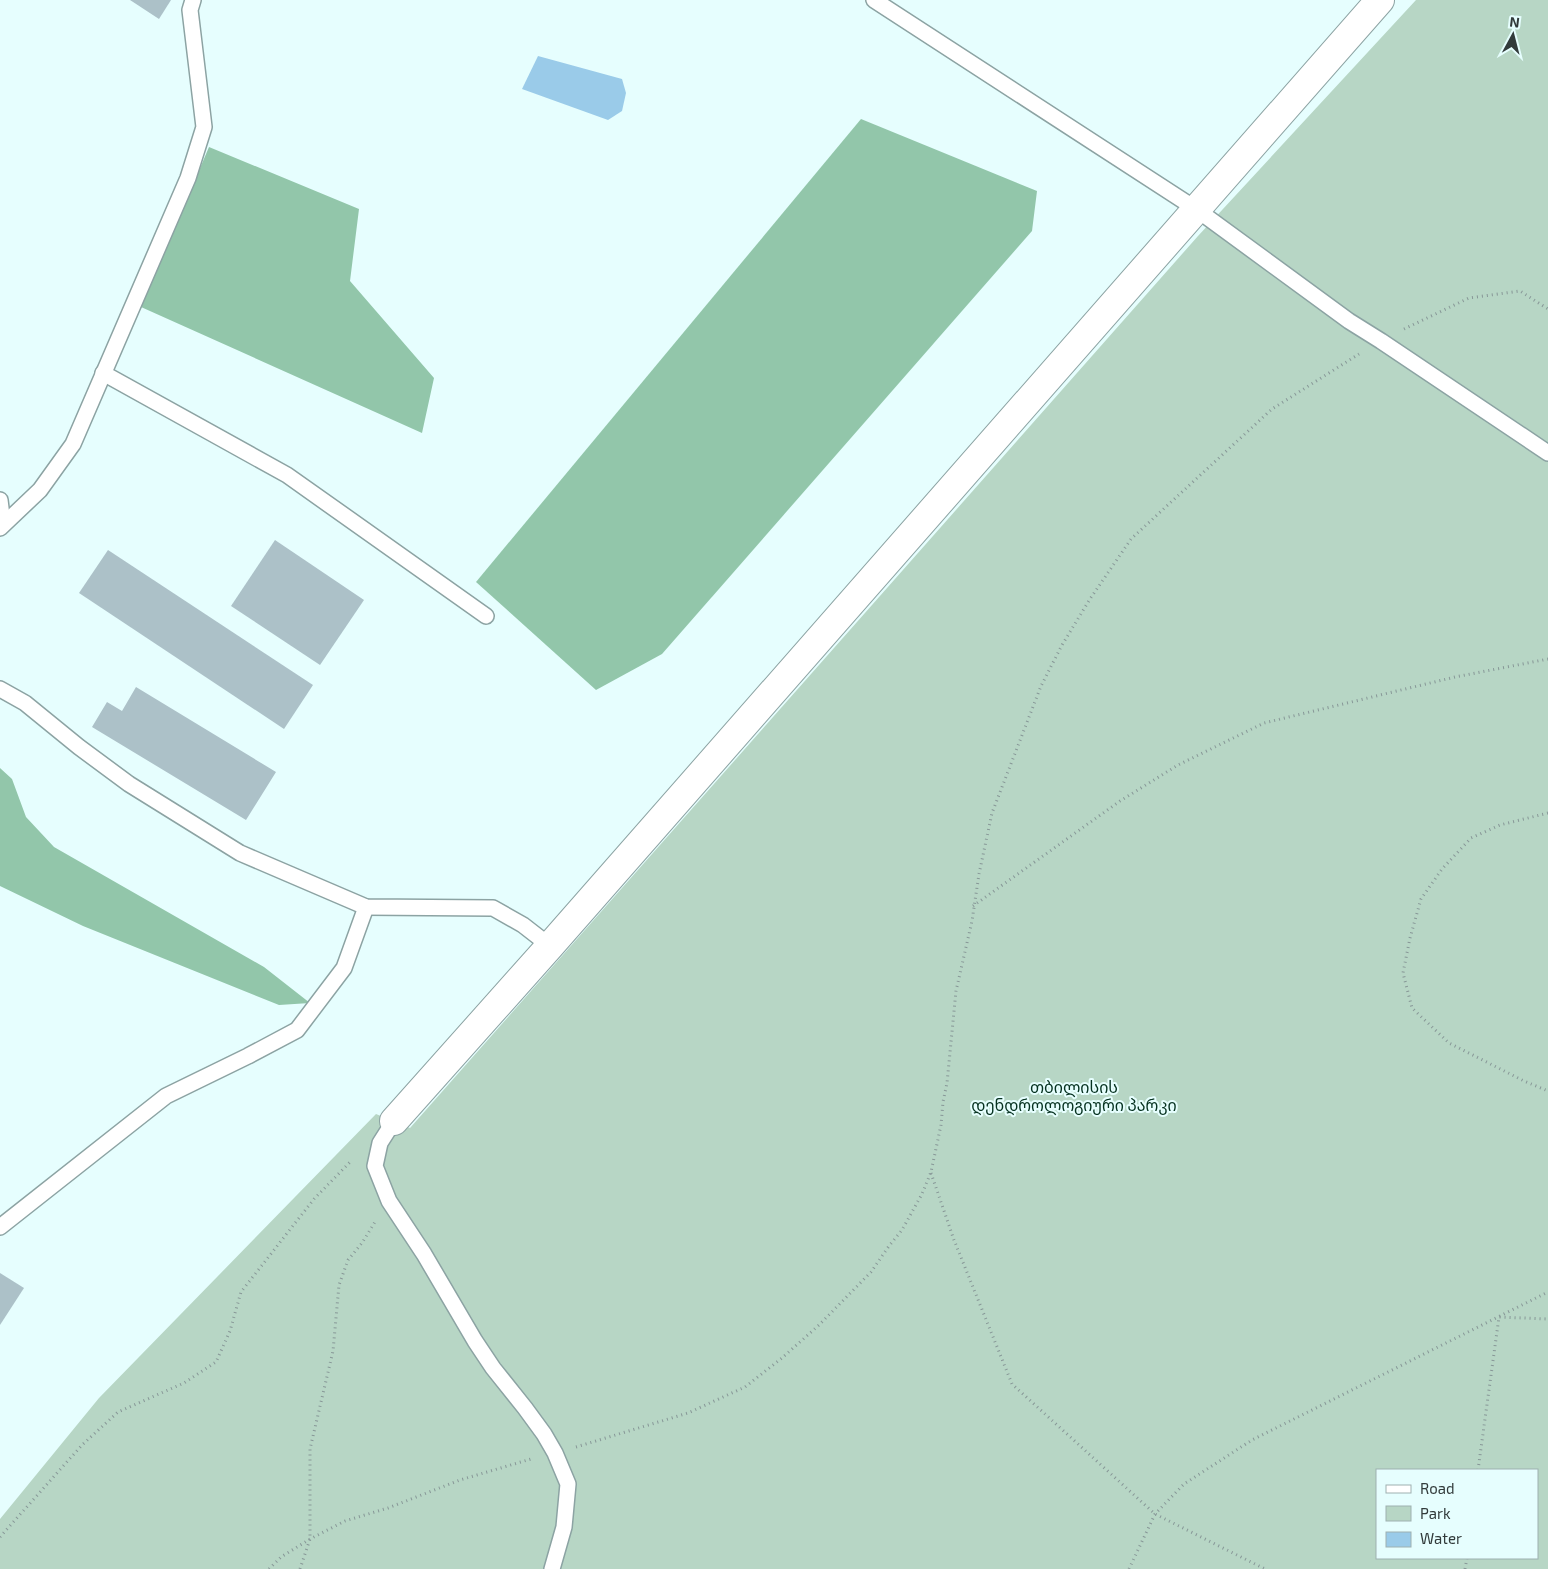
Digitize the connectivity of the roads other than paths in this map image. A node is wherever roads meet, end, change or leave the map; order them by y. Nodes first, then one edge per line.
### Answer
1 (193, 0) edge
2 (874, 0) edge
3 (1380, 0) edge
4 (1196, 209) junction
5 (103, 373) junction
6 (1548, 453) edge
7 (0, 500) edge
8 (2, 526) edge
9 (486, 616) dead end
10 (0, 689) edge
11 (366, 907) junction
12 (550, 946) junction
13 (387, 1132) joint
14 (0, 1227) edge
15 (552, 1569) edge

1 - 5 lane
2 - 4 lane
3 - 4 street
4 - 6 lane
4 - 12 street
5 - 8 lane
5 - 9 lane
7 - 8 lane
10 - 11 lane
11 - 12 lane
11 - 14 lane
12 - 13 street
13 - 15 lane

